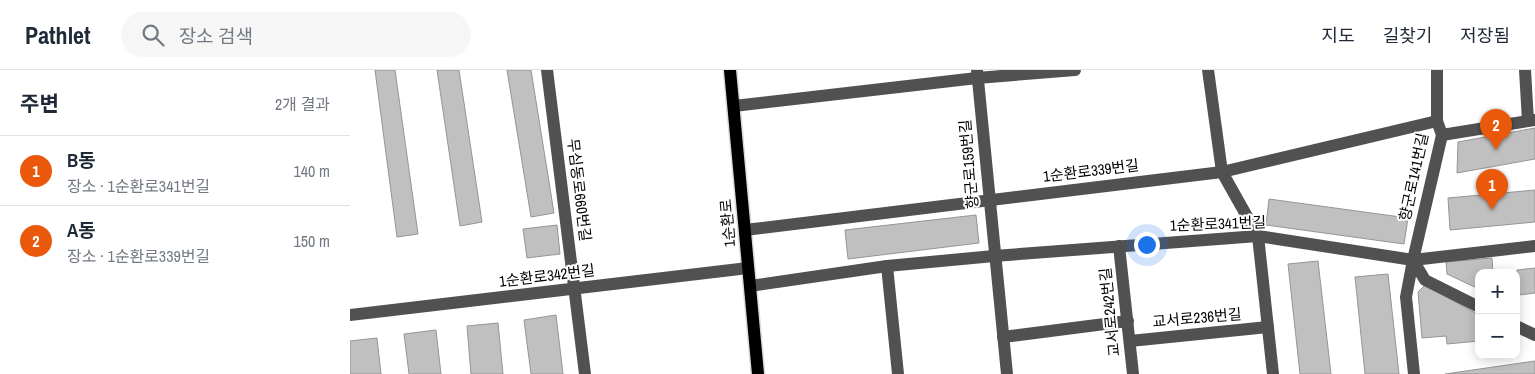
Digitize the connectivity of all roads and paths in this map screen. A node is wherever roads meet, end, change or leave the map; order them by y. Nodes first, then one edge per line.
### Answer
1 (548, 70) edge
2 (730, 70) edge
3 (1075, 70) edge
4 (1208, 70) edge
5 (1437, 70) edge
6 (1525, 70) edge
7 (977, 74) edge
8 (734, 106) junction
9 (1531, 120) edge
10 (1437, 121) junction
11 (1442, 135) junction
12 (1222, 172) junction
13 (989, 200) junction
14 (745, 230) junction
15 (1258, 236) junction
16 (1119, 246) junction
17 (1535, 246) edge
18 (994, 256) junction
19 (1412, 260) junction
20 (887, 266) junction
21 (748, 268) junction
22 (750, 286) junction
23 (575, 289) junction
24 (1475, 305) edge
25 (350, 316) edge
26 (1128, 321) junction
27 (1268, 327) junction
28 (1520, 328) edge
29 (1535, 335) edge
30 (1002, 337) junction
31 (1130, 341) junction
32 (585, 374) edge
33 (758, 374) edge
34 (898, 374) edge
35 (1007, 374) edge
36 (1133, 374) edge
37 (1273, 374) edge
38 (1414, 374) edge

1 - 23 street, 무심동로660번길
2 - 8 main road, 1순환로
3 - 7 street
4 - 12 street
5 - 10 street, 향군로141번길
6 - 9 street
7 - 8 street
7 - 13 street, 향군로159번길
8 - 14 main road, 1순환로
9 - 11 street
10 - 11 street, 향군로141번길
10 - 12 street, 1순환로339번길
11 - 19 street, 향군로141번길
12 - 13 street, 1순환로339번길
12 - 15 street
13 - 14 street, 1순환로339번길
13 - 18 street, 향군로159번길
14 - 21 main road, 1순환로
15 - 16 street, 1순환로341번길
15 - 19 street, 1순환로341번길
15 - 27 street
16 - 18 street, 1순환로341번길
16 - 26 street, 교서로242번길
17 - 19 street, 1순환로341번길
18 - 20 street, 1순환로341번길
18 - 30 street, 향군로159번길
19 - 24 street
19 - 38 street, 향군로141번길
20 - 22 street, 1순환로341번길
20 - 34 street
21 - 22 main road, 1순환로
21 - 23 street, 1순환로342번길
22 - 33 main road, 1순환로
23 - 25 street, 1순환로342번길
23 - 32 street, 무심동로660번길
26 - 30 street
26 - 31 street, 교서로242번길
27 - 31 street, 교서로236번길
27 - 37 street
28 - 29 street
30 - 35 street, 향군로159번길
31 - 36 street, 교서로242번길

